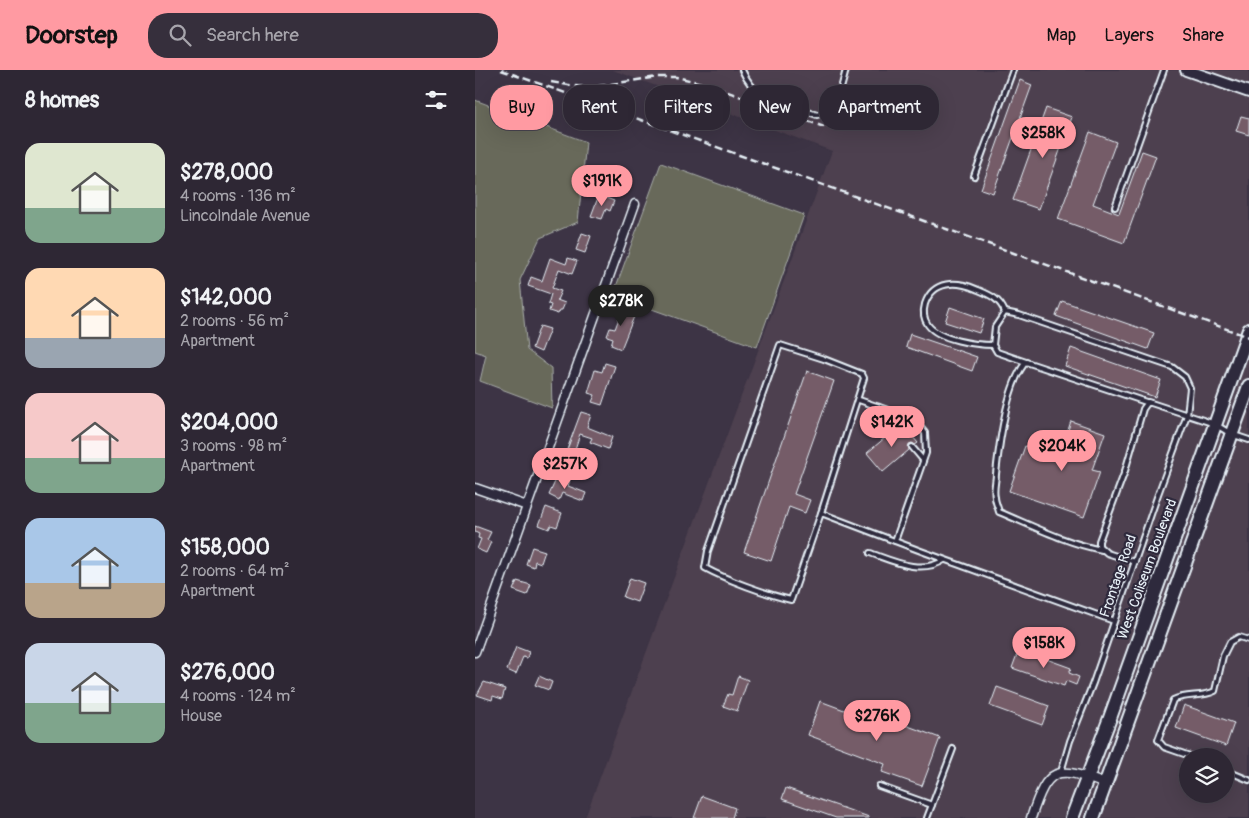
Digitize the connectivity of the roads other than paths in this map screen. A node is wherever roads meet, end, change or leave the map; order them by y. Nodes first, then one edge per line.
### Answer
1 (742, 70) edge
2 (846, 70) edge
3 (1013, 70) edge
4 (1164, 70) edge
5 (1186, 70) edge
6 (1249, 92) edge
7 (974, 176) dead end
8 (635, 204) dead end
9 (1115, 207) dead end
10 (1005, 312) junction
11 (1249, 330) edge
12 (993, 345) junction
13 (1026, 362) junction
14 (1249, 386) edge
15 (859, 400) junction
16 (1149, 403) junction
17 (879, 407) junction
18 (1187, 415) junction
19 (1215, 424) junction
20 (896, 429) dead end
21 (1231, 434) junction
22 (1249, 440) edge
23 (912, 447) dead end
24 (923, 460) junction
25 (475, 488) edge
26 (527, 506) junction
27 (821, 513) junction
28 (895, 541) junction
29 (1102, 550) junction
30 (870, 553) dead end
31 (944, 560) junction
32 (1135, 562) junction
33 (1114, 621) junction
34 (1249, 640) edge
35 (475, 652) edge
36 (953, 749) dead end
37 (1179, 752) edge
38 (1061, 772) junction
39 (1234, 774) edge
40 (1087, 776) junction
41 (1249, 780) edge
42 (1105, 784) junction
43 (879, 786) dead end
44 (932, 805) junction
45 (927, 818) edge
46 (1031, 818) edge
47 (1072, 818) edge
48 (1093, 818) edge

1 - 2 lane
3 - 7 lane
4 - 9 lane
5 - 6 street
8 - 26 street
10 - 12 lane
10 - 12 lane
10 - 18 lane, Frontage Road
11 - 19 highway, West Coliseum Boulevard
12 - 13 lane
13 - 16 lane
13 - 29 lane
14 - 21 highway
15 - 17 lane
15 - 27 lane
15 - 27 lane
16 - 18 lane
16 - 29 lane
17 - 20 lane
17 - 24 lane
18 - 19 lane
18 - 32 lane, Frontage Road
19 - 21 lane
19 - 40 highway, West Coliseum Boulevard
21 - 22 lane
21 - 42 highway
23 - 24 lane
24 - 28 lane
25 - 26 street
26 - 35 street
27 - 28 lane
28 - 31 lane
29 - 32 lane
30 - 31 lane
31 - 33 lane
32 - 33 lane, Frontage Road
33 - 38 lane, Frontage Road
34 - 37 lane
36 - 44 lane
38 - 40 street
38 - 46 street
39 - 41 lane
40 - 42 street
40 - 47 highway, West Coliseum Boulevard
42 - 48 highway
43 - 44 lane
44 - 45 lane

